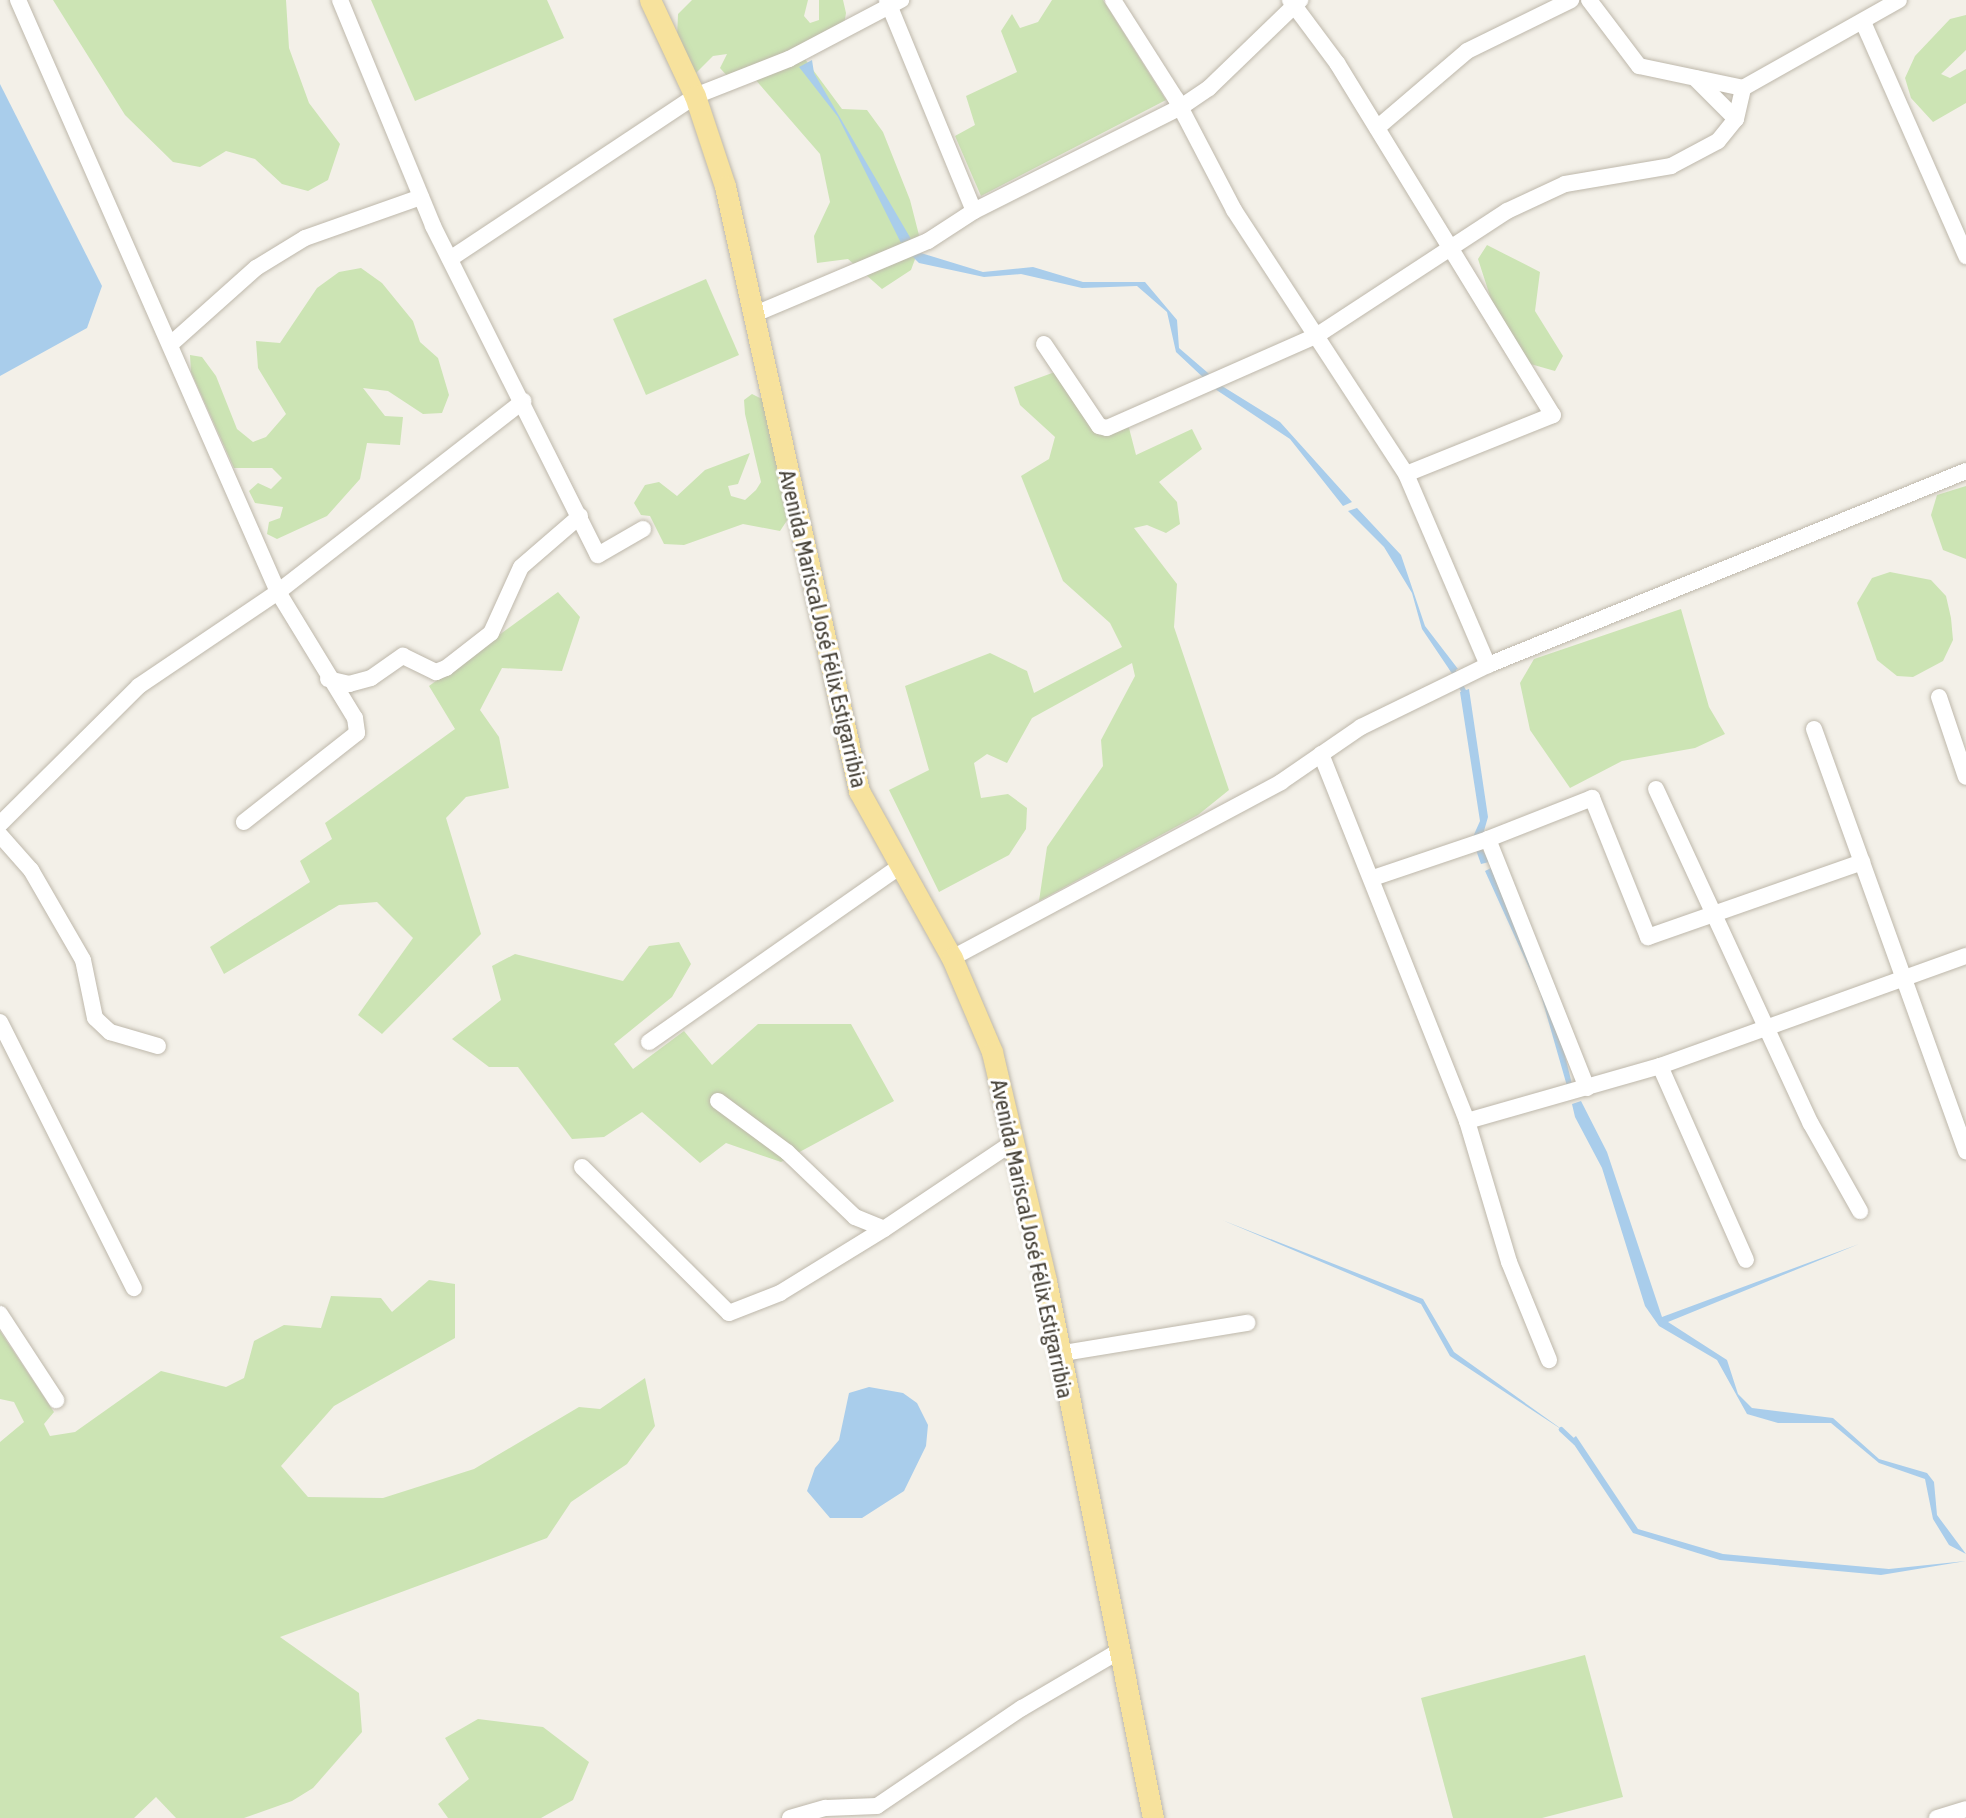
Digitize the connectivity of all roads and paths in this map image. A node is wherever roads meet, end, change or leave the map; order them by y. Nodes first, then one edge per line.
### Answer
1 (18, 0) edge
2 (340, 0) edge
3 (650, 0) edge
4 (1113, 0) edge
5 (1570, 0) edge
6 (1589, 0) edge
7 (1899, 0) edge
8 (892, 2) edge
9 (1295, 2) edge
10 (1863, 22) junction
11 (1695, 78) junction
12 (1743, 88) junction
13 (695, 96) junction
14 (1181, 107) junction
15 (1736, 119) junction
16 (1377, 128) junction
17 (421, 197) junction
18 (974, 211) junction
19 (1451, 252) junction
20 (1966, 256) edge
21 (450, 259) junction
22 (755, 314) junction
23 (1316, 336) junction
24 (172, 343) junction
25 (1044, 344) dead end
26 (523, 401) junction
27 (1966, 471) edge
28 (1406, 474) junction
29 (579, 516) junction
30 (643, 529) dead end
31 (278, 592) junction
32 (1488, 665) junction
33 (328, 679) junction
34 (1939, 697) dead end
35 (1814, 729) dead end
36 (1321, 754) junction
37 (1966, 777) edge
38 (1656, 789) dead end
39 (244, 822) dead end
40 (0, 824) edge
41 (0, 835) edge
42 (1479, 842) junction
43 (1862, 862) junction
44 (900, 866) junction
45 (1373, 878) junction
46 (1715, 915) junction
47 (1966, 956) edge
48 (952, 958) junction
49 (1903, 977) junction
50 (0, 1022) edge
51 (1767, 1028) junction
52 (649, 1042) dead end
53 (158, 1046) dead end
54 (1660, 1066) junction
55 (1577, 1092) junction
56 (718, 1101) dead end
57 (1466, 1121) junction
58 (1015, 1141) junction
59 (1966, 1151) edge
60 (582, 1167) dead end
61 (1860, 1211) dead end
62 (884, 1229) junction
63 (1746, 1260) dead end
64 (134, 1288) dead end
65 (0, 1314) edge
66 (1247, 1323) dead end
67 (1057, 1354) junction
68 (1549, 1360) dead end
69 (56, 1400) dead end
70 (1121, 1650) junction
71 (1966, 1809) edge
72 (879, 1812) edge
73 (790, 1818) edge
74 (1153, 1818) edge
75 (1937, 1818) edge

1 - 24 street
2 - 17 street
3 - 13 main road, Avenida Mariscal José Félix Estigarribia
4 - 14 street
5 - 16 street
6 - 11 street
7 - 10 street
8 - 13 street
8 - 18 street
9 - 14 street
9 - 16 street
10 - 12 street
10 - 20 street
11 - 12 street
11 - 15 street
12 - 15 street
13 - 21 street
13 - 22 main road, Avenida Mariscal José Félix Estigarribia
14 - 18 street
14 - 23 street
15 - 19 street
16 - 19 street
17 - 21 street
17 - 24 street
18 - 22 street
19 - 23 street
19 - 28 street
21 - 26 street
22 - 44 main road, Avenida Mariscal José Félix Estigarribia
23 - 25 street
23 - 28 street
24 - 31 street
26 - 29 street
26 - 31 street
27 - 32 street
28 - 32 street
29 - 30 street
29 - 33 street
31 - 33 street
31 - 40 street
32 - 36 street
33 - 39 street
34 - 37 street
35 - 43 street
36 - 45 street
36 - 48 street
38 - 46 street
41 - 53 street
42 - 45 street
42 - 46 street
42 - 55 street
43 - 46 street
43 - 49 street
44 - 48 main road, Avenida Mariscal José Félix Estigarribia
44 - 52 street
45 - 57 street
46 - 51 street
47 - 49 street
48 - 58 main road, Avenida Mariscal José Félix Estigarribia
49 - 51 street
49 - 59 street
50 - 64 street
51 - 54 street
51 - 61 street
54 - 55 street
54 - 63 street
55 - 57 street
56 - 62 street
57 - 68 street
58 - 62 street
58 - 67 main road, Avenida Mariscal José Félix Estigarribia
60 - 62 street
65 - 69 street
66 - 67 street
67 - 70 main road, Avenida Mariscal José Félix Estigarribia
70 - 72 street
70 - 74 main road, Avenida Mariscal José Félix Estigarribia
71 - 75 street
72 - 73 street

